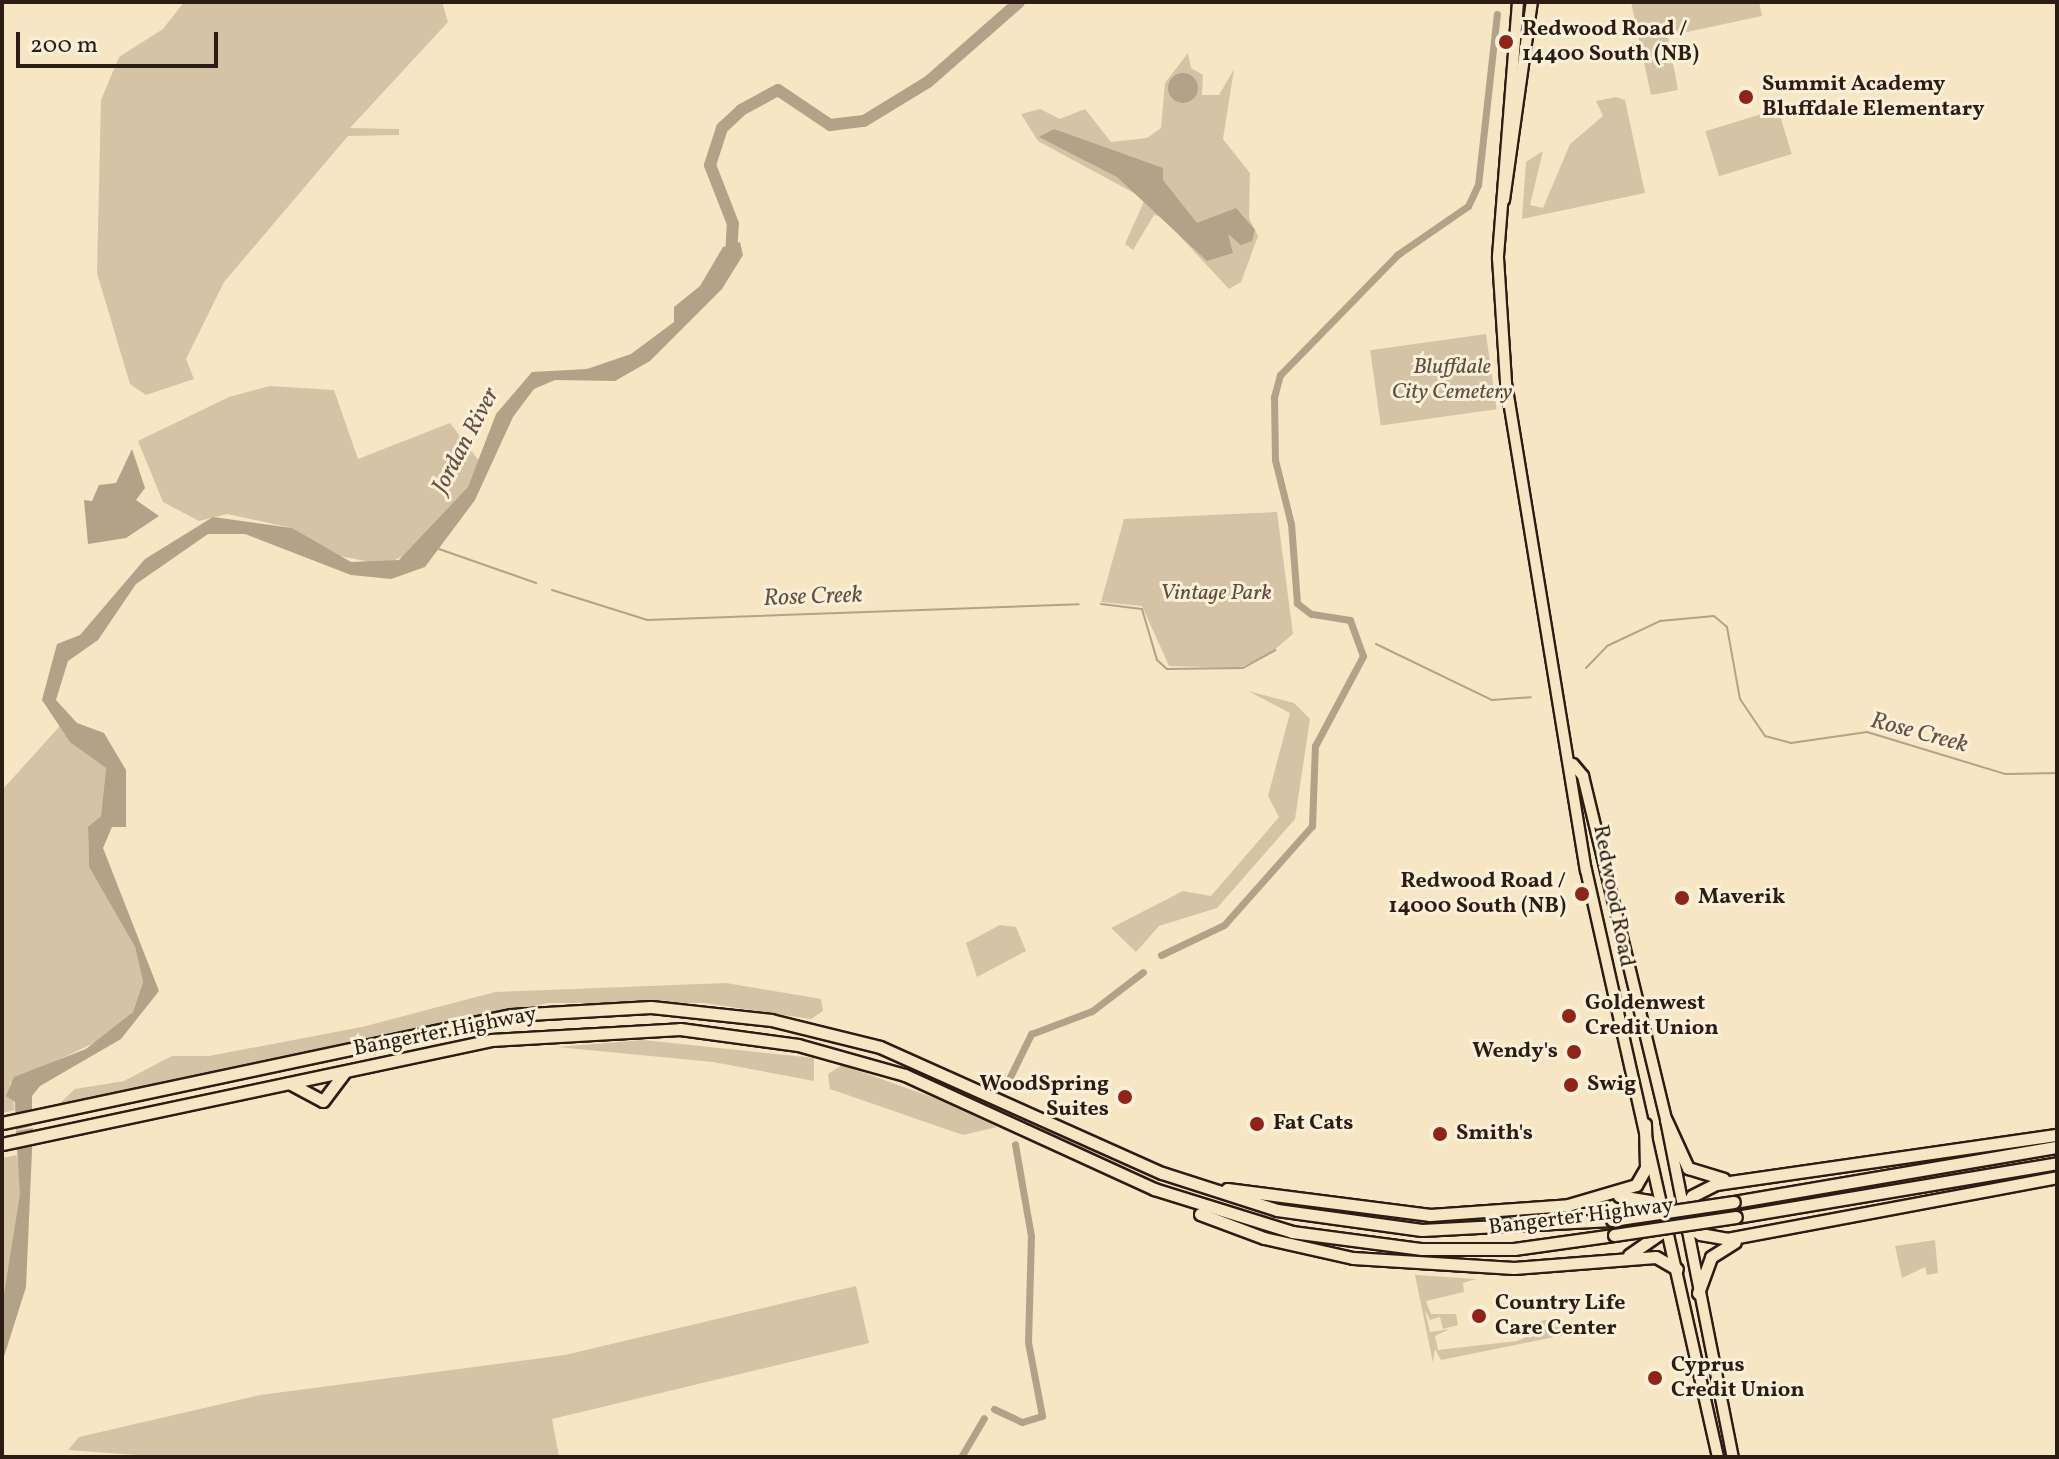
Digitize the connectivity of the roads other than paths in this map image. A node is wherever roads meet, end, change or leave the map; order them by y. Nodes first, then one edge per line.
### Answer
1 (1518, 2) edge
2 (1532, 2) edge
3 (1504, 200) junction
4 (1573, 764) junction
5 (347, 1070) junction
6 (288, 1083) junction
7 (1666, 1120) junction
8 (2, 1123) edge
9 (1645, 1124) junction
10 (2057, 1135) edge
11 (2, 1144) edge
12 (1059, 1146) junction
13 (2057, 1147) edge
14 (2057, 1163) edge
15 (1162, 1173) junction
16 (2057, 1177) edge
17 (1744, 1179) junction
18 (1616, 1196) junction
19 (1676, 1217) junction
20 (1758, 1234) junction
21 (1620, 1258) junction
22 (1677, 1269) junction
23 (1698, 1293) junction
24 (1718, 1457) edge
25 (1733, 1457) edge

1 - 3 main road
2 - 3 main road
3 - 4 main road, Redwood Road
4 - 7 main road, Redwood Road
4 - 9 main road, Redwood Road
5 - 6 highway, Bangerter Highway
5 - 6 highway
5 - 12 highway, Bangerter Highway
6 - 11 highway, Bangerter Highway
7 - 17 highway
7 - 19 main road, Redwood Road
8 - 15 highway, Bangerter Highway
9 - 18 highway
9 - 19 main road, Redwood Road
10 - 17 highway
12 - 14 highway, Bangerter Highway, bridge
12 - 21 highway
13 - 15 highway, Bangerter Highway, bridge
15 - 18 highway
16 - 20 highway
17 - 19 highway
18 - 19 highway
19 - 20 highway
19 - 21 highway
19 - 22 main road, Redwood Road
19 - 23 main road
20 - 23 highway
21 - 22 highway
22 - 24 main road, Redwood Road
23 - 25 main road

